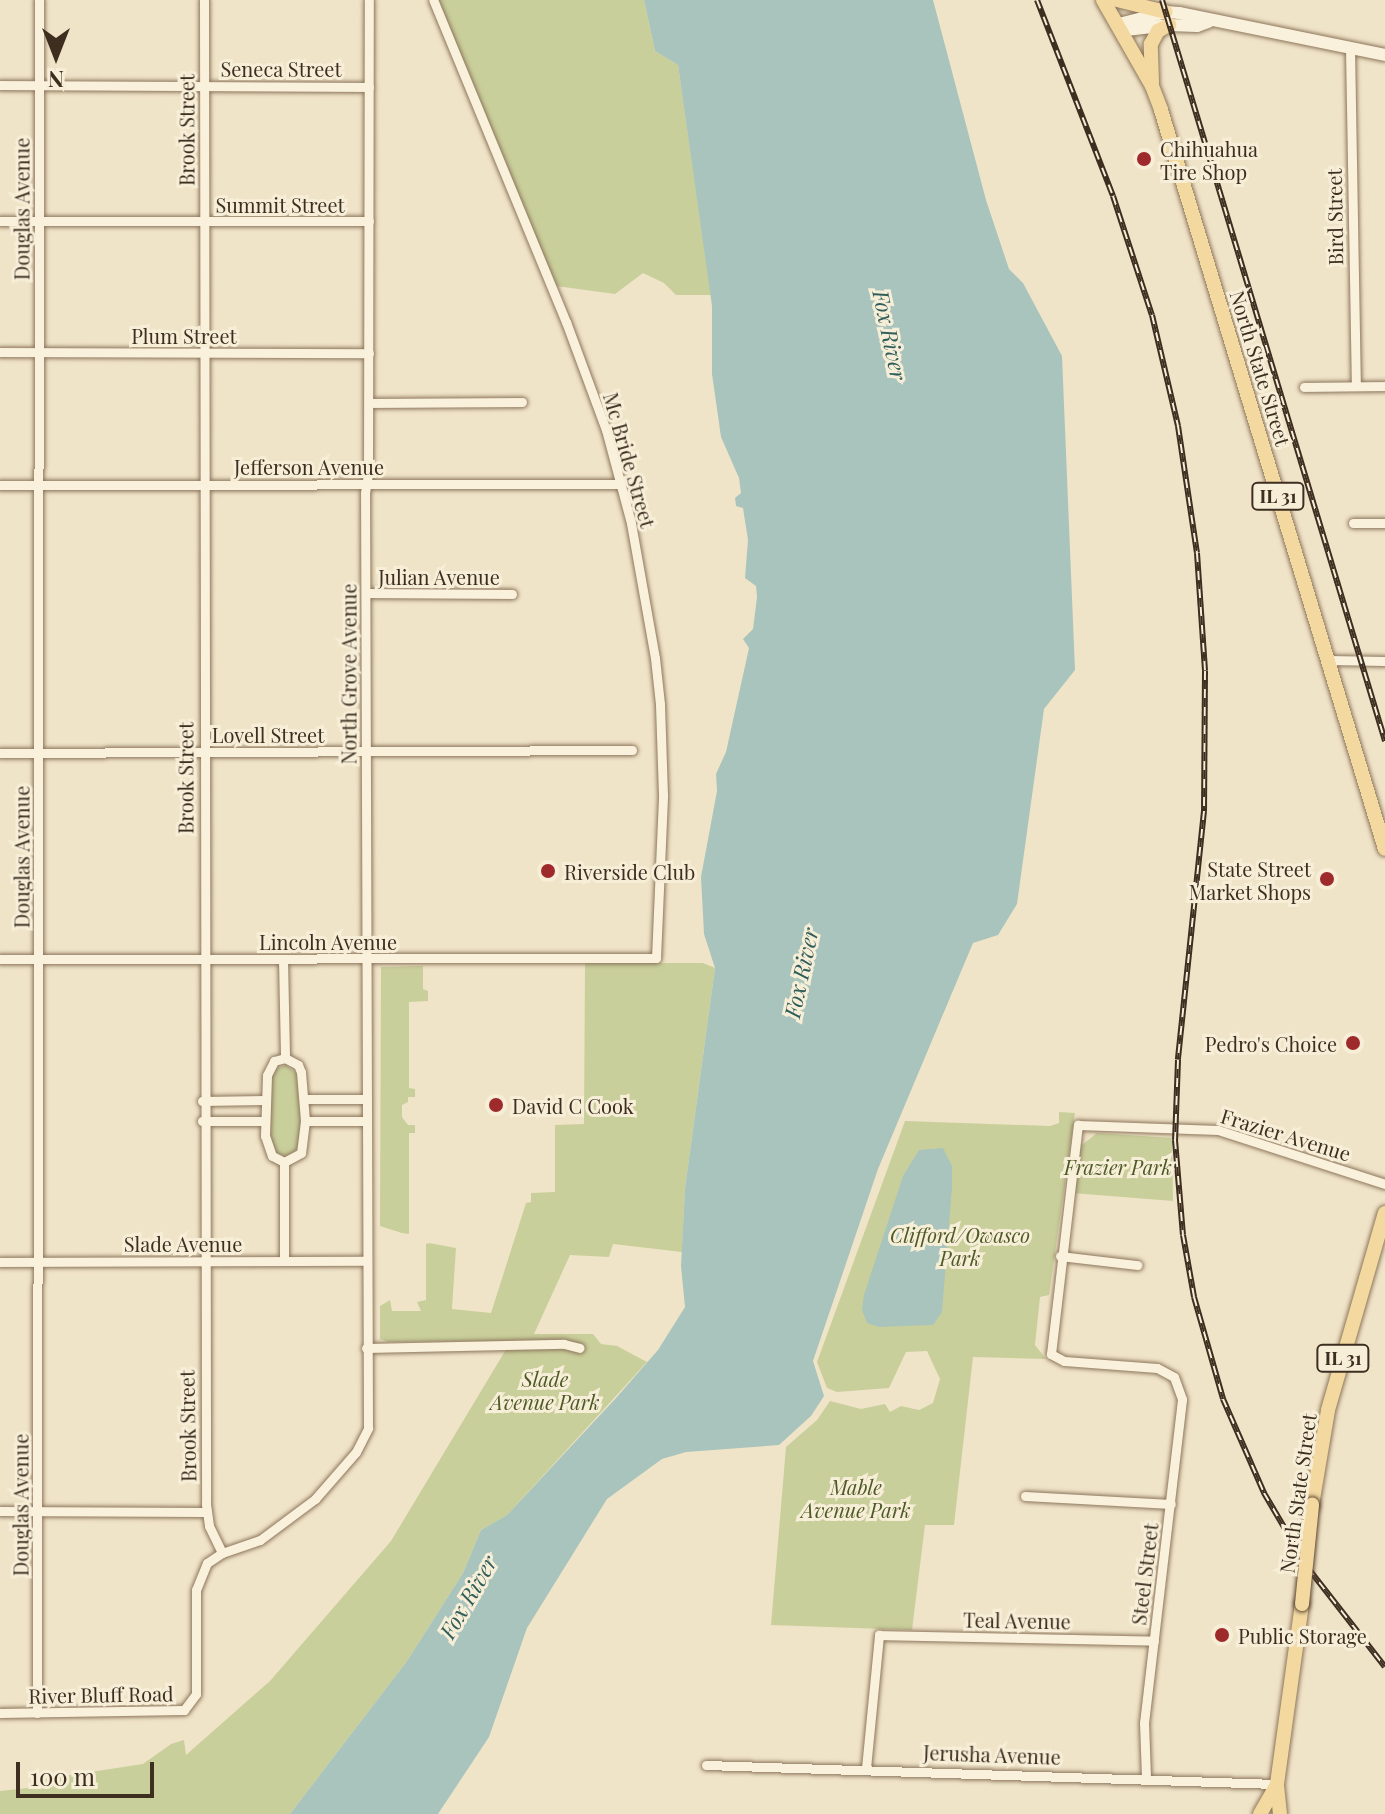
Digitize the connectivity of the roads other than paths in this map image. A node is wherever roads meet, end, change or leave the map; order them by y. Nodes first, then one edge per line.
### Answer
1 (39, 0) edge
2 (204, 0) edge
3 (369, 0) edge
4 (433, 0) edge
5 (1103, 0) edge
6 (1117, 0) edge
7 (1168, 19) junction
8 (1121, 28) junction
9 (1350, 48) junction
10 (1385, 55) edge
11 (0, 85) edge
12 (40, 85) junction
13 (204, 86) junction
14 (1152, 86) junction
15 (369, 87) junction
16 (0, 221) edge
17 (39, 221) junction
18 (369, 221) junction
19 (204, 222) junction
20 (0, 352) edge
21 (39, 352) junction
22 (204, 353) junction
23 (369, 353) junction
24 (1356, 386) junction
25 (1385, 386) edge
26 (1304, 387) dead end
27 (522, 402) dead end
28 (369, 403) junction
29 (367, 484) junction
30 (618, 484) junction
31 (0, 485) edge
32 (39, 485) junction
33 (204, 485) junction
34 (1353, 523) dead end
35 (1385, 523) edge
36 (366, 593) junction
37 (512, 594) dead end
38 (1328, 660) junction
39 (1385, 661) edge
40 (632, 750) dead end
41 (203, 752) junction
42 (0, 753) edge
43 (39, 753) junction
44 (366, 753) junction
45 (1385, 849) edge
46 (656, 958) joint
47 (0, 959) edge
48 (39, 959) junction
49 (202, 959) junction
50 (283, 959) junction
51 (367, 959) junction
52 (285, 1058) junction
53 (305, 1099) junction
54 (367, 1099) junction
55 (265, 1100) junction
56 (202, 1101) junction
57 (202, 1121) junction
58 (265, 1121) junction
59 (305, 1121) junction
60 (367, 1121) junction
61 (284, 1162) junction
62 (1385, 1184) edge
63 (1385, 1213) edge
64 (1060, 1256) junction
65 (38, 1261) junction
66 (203, 1261) junction
67 (284, 1261) junction
68 (366, 1261) junction
69 (0, 1262) edge
70 (1137, 1265) dead end
71 (366, 1348) junction
72 (580, 1348) dead end
73 (1025, 1496) dead end
74 (1171, 1504) junction
75 (0, 1511) edge
76 (37, 1511) junction
77 (206, 1512) junction
78 (222, 1553) junction
79 (1154, 1641) junction
80 (0, 1713) edge
81 (37, 1713) junction
82 (706, 1765) dead end
83 (866, 1768) junction
84 (1146, 1777) junction
85 (1277, 1784) junction
86 (1260, 1814) edge
87 (1280, 1814) edge

1 - 12 street, Douglas Avenue
2 - 13 street, Brook Street
3 - 15 street, North Grove Avenue
4 - 30 street, Mc Bride Street
5 - 8 main road, North State Street / IL 31
6 - 7 main road
7 - 8 street
7 - 9 street
7 - 14 main road
8 - 14 main road, North State Street / IL 31
9 - 10 street
9 - 24 street, Bird Street
11 - 12 street, Seneca Street
12 - 13 street, Seneca Street
12 - 17 street, Douglas Avenue
13 - 15 street, Seneca Street
13 - 19 street, Brook Street
14 - 38 main road, North State Street / IL 31
15 - 18 street, North Grove Avenue
16 - 17 street, Summit Street
17 - 19 street, Summit Street
17 - 21 street, Douglas Avenue
18 - 19 street, Summit Street
18 - 23 street, North Grove Avenue
19 - 22 street, Brook Street
20 - 21 street, Plum Street
21 - 22 street, Plum Street
21 - 32 street, Douglas Avenue
22 - 23 street, Plum Street
22 - 33 street, Brook Street
23 - 28 street, North Grove Avenue
24 - 25 street
24 - 26 street
27 - 28 street
28 - 29 street, North Grove Avenue
29 - 30 street, Jefferson Avenue
29 - 33 street, Jefferson Avenue
29 - 36 street, North Grove Avenue
30 - 46 street, Mc Bride Street
31 - 32 street, Jefferson Avenue
32 - 33 street, Jefferson Avenue
32 - 43 street, Douglas Avenue
33 - 41 street, Brook Street
34 - 35 street
36 - 37 street, Julian Avenue
36 - 44 street, North Grove Avenue
38 - 39 street
38 - 45 main road, North State Street / IL 31
40 - 44 street, Lovell Street
41 - 43 street, Lovell Street
41 - 44 street, Lovell Street
41 - 49 street, Brook Street
42 - 43 street, Lovell Street
43 - 48 street, Douglas Avenue
44 - 51 street, North Grove Avenue
46 - 51 street, Lincoln Avenue
47 - 48 street, Lincoln Avenue
48 - 49 street, Lincoln Avenue
48 - 65 street, Douglas Avenue
49 - 50 street, Lincoln Avenue
49 - 56 street, Brook Street
50 - 51 street, Lincoln Avenue
50 - 52 street
51 - 54 street, North Grove Avenue
52 - 53 street
52 - 55 street
53 - 54 street
53 - 59 street
54 - 60 street, North Grove Avenue
55 - 56 street
55 - 58 street
56 - 57 street, Brook Street
57 - 58 street
57 - 66 street, Brook Street
58 - 61 street
59 - 60 street
59 - 61 street
60 - 68 street, North Grove Avenue
61 - 67 street
62 - 64 street, Frazier Avenue
63 - 85 main road, North State Street / IL 31, bridge
64 - 70 street
64 - 74 street, Steel Street
65 - 66 street, Slade Avenue
65 - 69 street, Slade Avenue
65 - 76 street, Douglas Avenue
66 - 67 street, Slade Avenue
66 - 77 street, Brook Street
67 - 68 street, Slade Avenue
68 - 71 street, North Grove Avenue
71 - 72 street
71 - 78 street
73 - 74 street
74 - 79 street, Steel Street
75 - 76 street
76 - 77 street
76 - 81 street, Douglas Avenue
77 - 78 street, Brook Street
78 - 81 street, River Bluff Road
79 - 83 street, Teal Avenue
79 - 84 street, Steel Street
80 - 81 street, River Bluff Road
82 - 83 street, Jerusha Avenue
83 - 84 street, Jerusha Avenue
84 - 85 street, Jerusha Avenue
85 - 86 main road, North State Street / IL 31
85 - 87 main road, North State Street / IL 31

